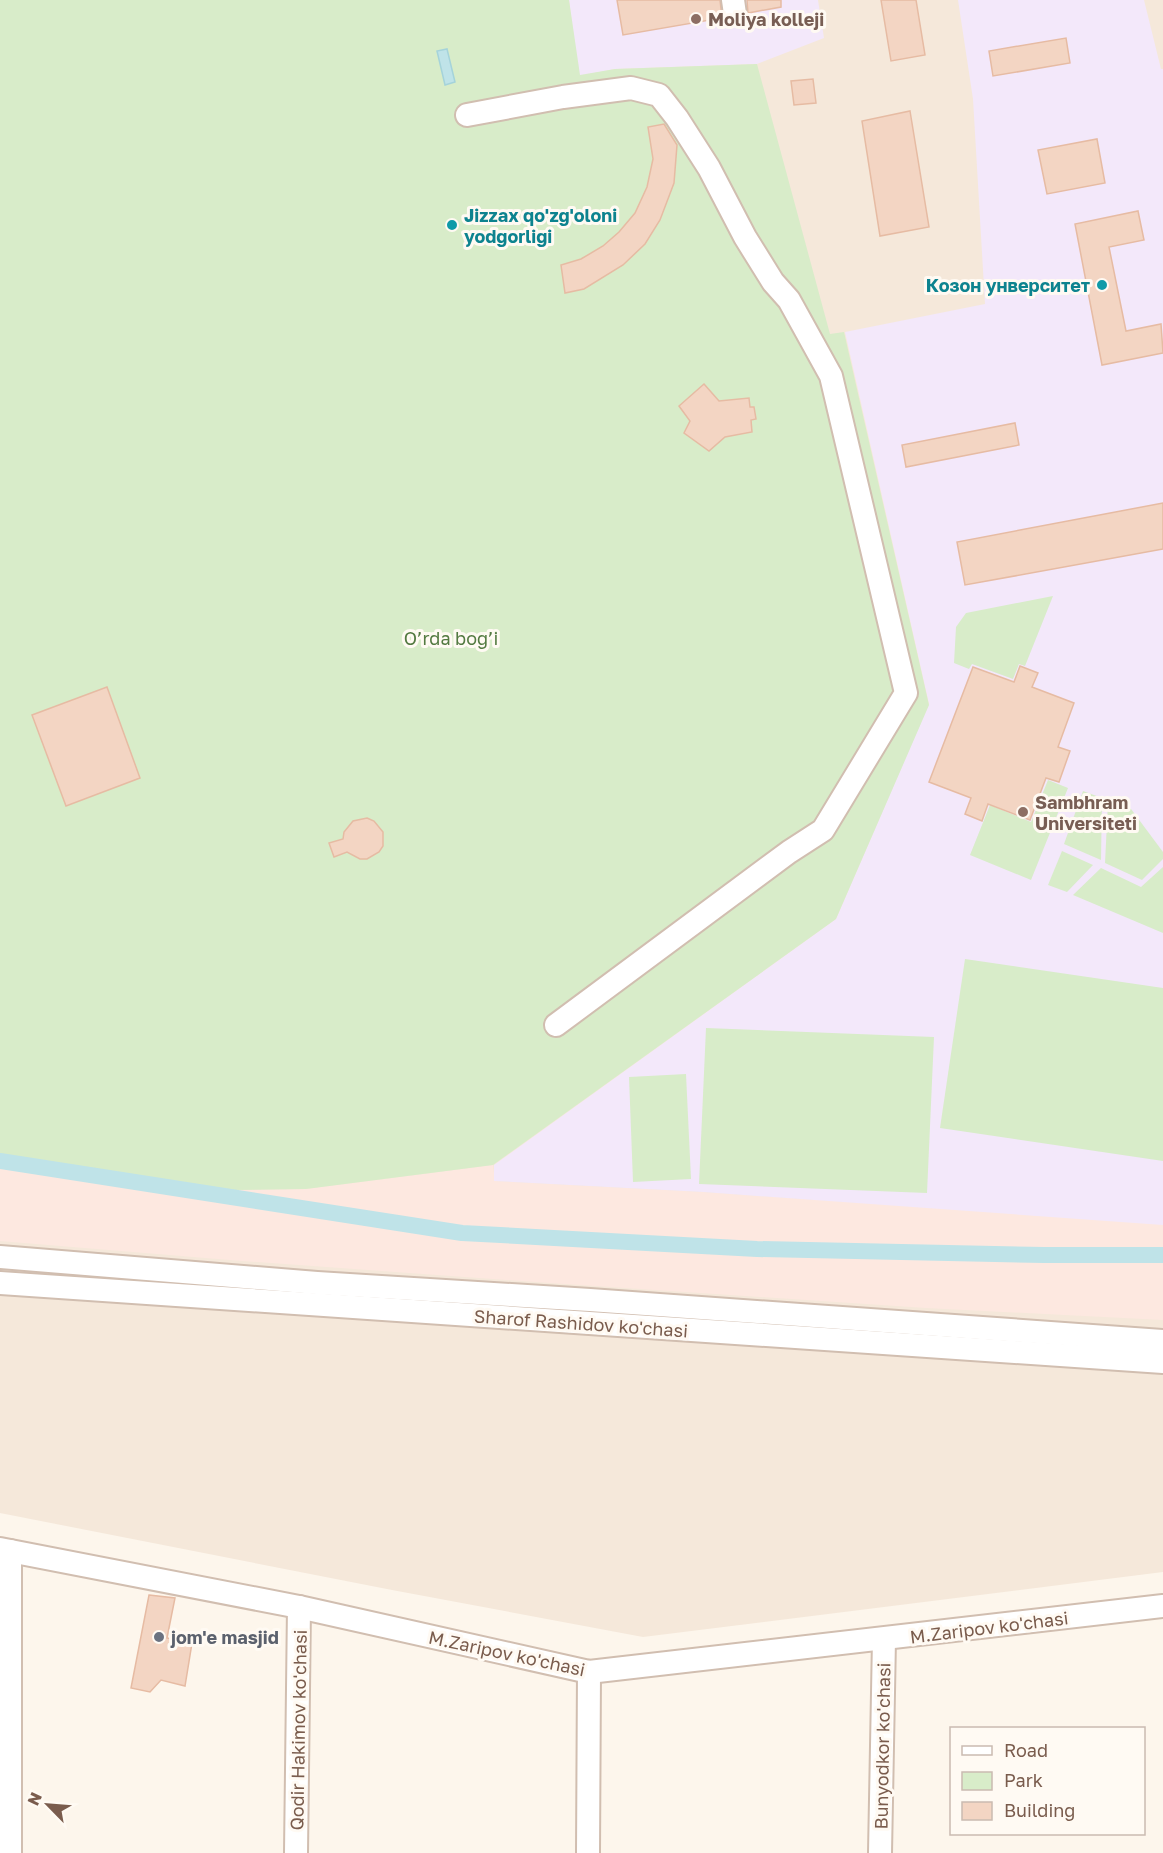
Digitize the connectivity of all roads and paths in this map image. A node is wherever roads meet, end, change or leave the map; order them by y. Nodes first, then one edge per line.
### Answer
1 (467, 115) dead end
2 (556, 1026) dead end
3 (0, 1257) edge
4 (0, 1283) edge
5 (1163, 1341) edge
6 (1163, 1362) edge
7 (5, 1550) edge
8 (1163, 1606) edge
9 (299, 1607) junction
10 (884, 1639) junction
11 (589, 1672) junction
12 (10, 1853) edge
13 (296, 1853) edge
14 (588, 1853) edge
15 (880, 1853) edge

1 - 2 street
3 - 5 street
4 - 6 street, Sharof Rashidov ko'chasi
7 - 9 street, M.Zaripov ko'chasi
7 - 12 street
8 - 10 street, M.Zaripov ko'chasi
9 - 11 street, M.Zaripov ko'chasi
9 - 13 street, Qodir Hakimov ko'chasi
10 - 11 street, M.Zaripov ko'chasi
10 - 15 street, Bunyodkor ko'chasi
11 - 14 street

